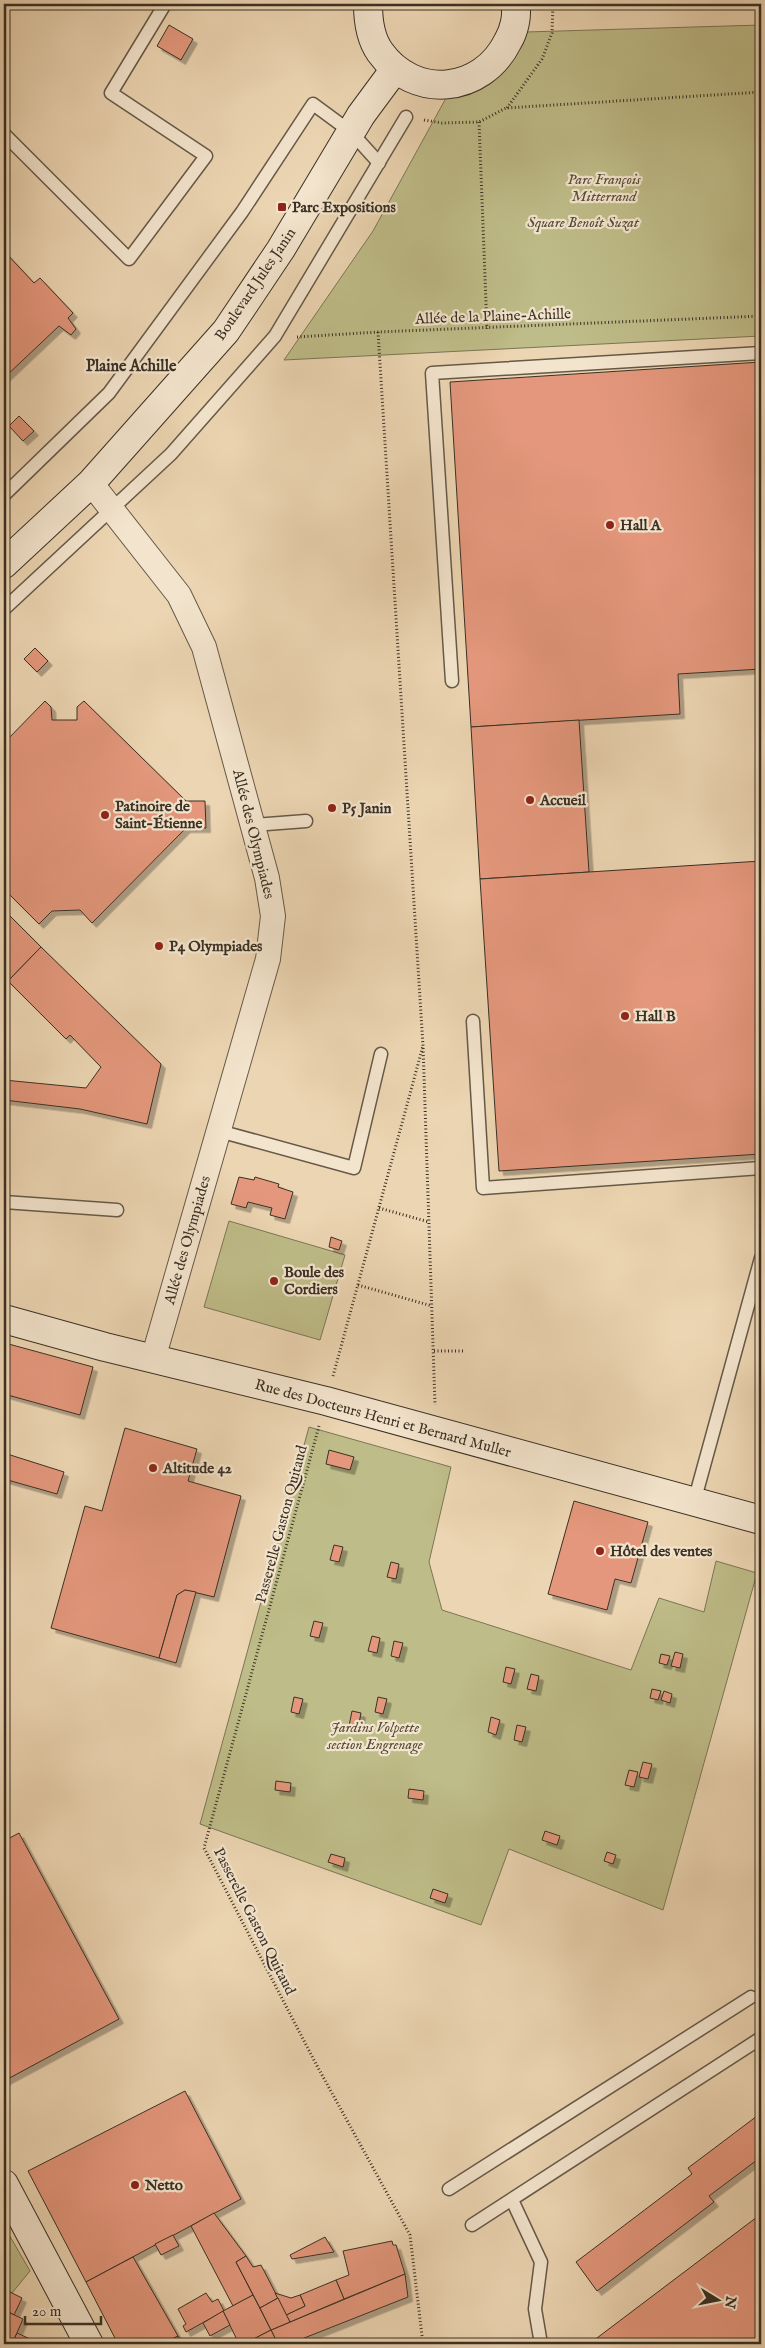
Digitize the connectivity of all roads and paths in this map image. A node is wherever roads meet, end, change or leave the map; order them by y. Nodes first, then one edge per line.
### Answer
1 (165, 4) edge
2 (368, 4) edge
3 (515, 4) edge
4 (553, 4) edge
5 (395, 69) junction
6 (761, 92) edge
7 (506, 108) junction
8 (406, 117) joint
9 (479, 122) junction
10 (351, 132) junction
11 (4, 134) edge
12 (379, 164) junction
13 (761, 316) edge
14 (487, 328) junction
15 (378, 332) junction
16 (275, 336) junction
17 (761, 353) edge
18 (91, 483) junction
19 (4, 495) edge
20 (112, 508) junction
21 (4, 564) edge
22 (4, 610) edge
23 (452, 680) dead end
24 (306, 821) dead end
25 (253, 825) junction
26 (473, 1021) dead end
27 (423, 1046) junction
28 (381, 1054) dead end
29 (219, 1131) junction
30 (761, 1168) edge
31 (4, 1202) edge
32 (378, 1208) junction
33 (117, 1210) dead end
34 (429, 1222) junction
35 (761, 1258) edge
36 (358, 1285) junction
37 (432, 1306) junction
38 (4, 1319) edge
39 (434, 1351) junction
40 (463, 1351) dead end
41 (153, 1359) junction
42 (326, 1401) junction
43 (436, 1431) junction
44 (694, 1502) junction
45 (761, 1520) edge
46 (751, 1996) dead end
47 (761, 2038) edge
48 (4, 2184) edge
49 (449, 2189) dead end
50 (512, 2200) junction
51 (472, 2225) dead end
52 (89, 2344) edge
53 (423, 2344) edge
54 (541, 2344) edge

1 - 11 lane
2 - 5 main road
3 - 5 main road
4 - 7 path
5 - 10 main road, Boulevard Jules Janin
6 - 7 path
7 - 9 path
8 - 9 path
8 - 12 lane
9 - 14 path
10 - 12 lane
10 - 18 main road, Boulevard Jules Janin
10 - 19 lane
12 - 16 lane
13 - 14 path, Allée de la Plaine-Achille
14 - 15 path, Allée de la Plaine-Achille
15 - 16 path, Allée de la Plaine-Achille
15 - 27 path
16 - 20 lane
17 - 23 lane
18 - 20 street, Allée des Olympiades
18 - 21 main road, Boulevard Jules Janin
20 - 22 lane
20 - 25 street, Allée des Olympiades
24 - 25 lane
25 - 29 street, Allée des Olympiades
26 - 30 lane
27 - 32 path, Passerelle Gaston Quitaud
27 - 34 path
28 - 29 lane
29 - 41 street, Allée des Olympiades
31 - 33 lane
32 - 34 path
32 - 36 path, Passerelle Gaston Quitaud
34 - 37 path
35 - 44 lane
36 - 37 path
36 - 42 path, Passerelle Gaston Quitaud
37 - 39 path
38 - 41 main road, Rue des Docteurs Henri et Bernard Muller
39 - 40 path
39 - 43 path
41 - 42 main road, Rue des Docteurs Henri et Bernard Muller
42 - 43 main road, Rue des Docteurs Henri et Bernard Muller
42 - 53 path, Passerelle Gaston Quitaud
43 - 44 main road, Rue des Docteurs Henri et Bernard Muller
44 - 45 main road, Rue des Docteurs Henri et Bernard Muller
46 - 49 lane
47 - 50 lane
48 - 52 main road
50 - 51 lane
50 - 54 lane

